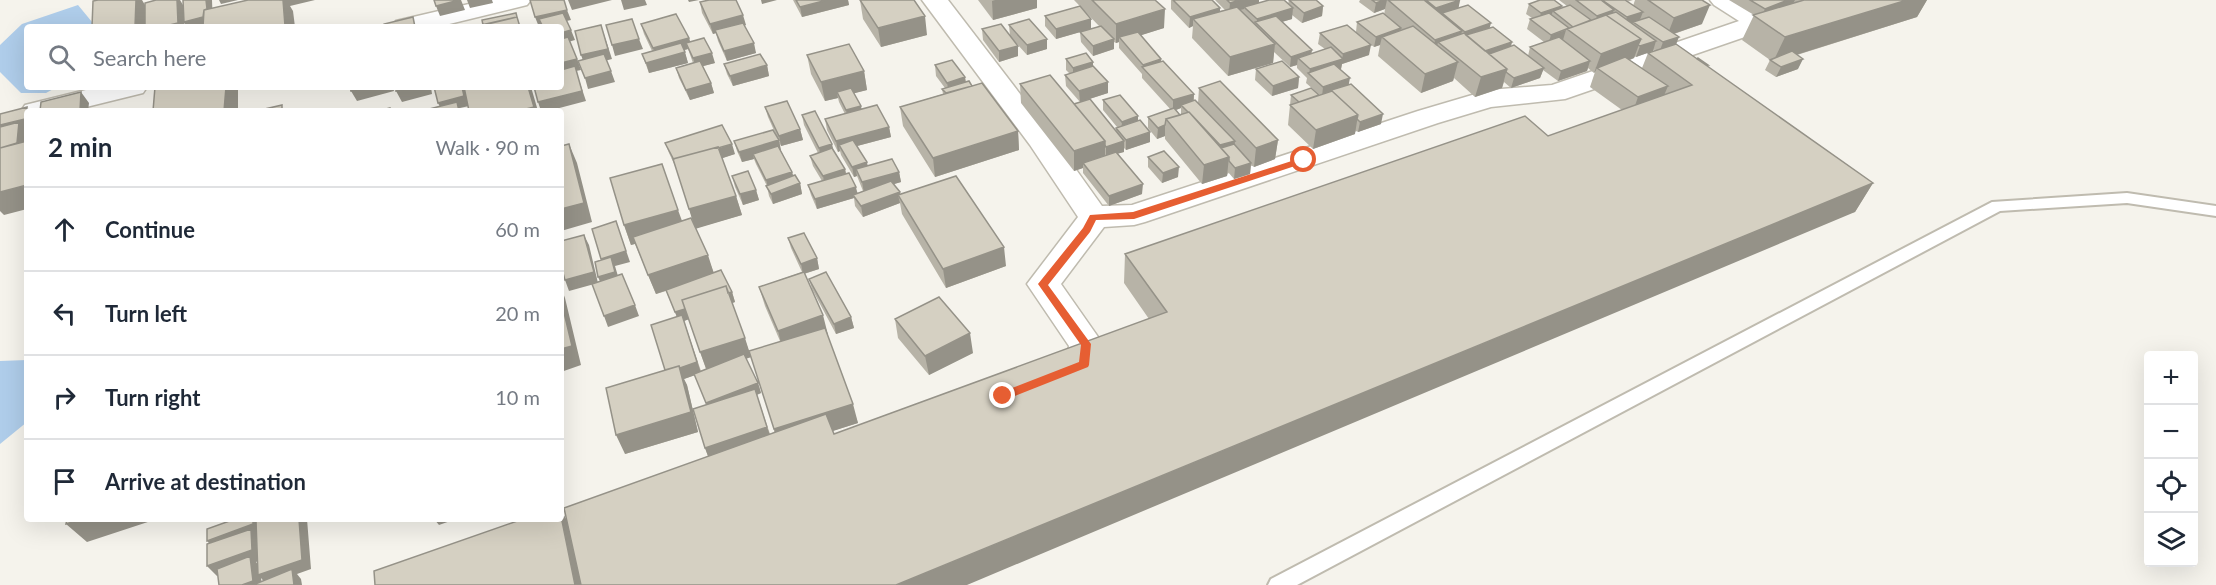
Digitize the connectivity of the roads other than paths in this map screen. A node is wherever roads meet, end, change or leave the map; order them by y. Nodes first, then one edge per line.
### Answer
1 (518, 0) edge
2 (935, 0) edge
3 (1723, 0) edge
4 (418, 24) edge
5 (121, 90) edge
6 (48, 108) edge
7 (2216, 211) edge
8 (1094, 217) junction
9 (1034, 384) edge
10 (1278, 585) edge

1 - 4 street
2 - 8 street
3 - 8 street
5 - 6 street
7 - 10 lane
8 - 9 street

